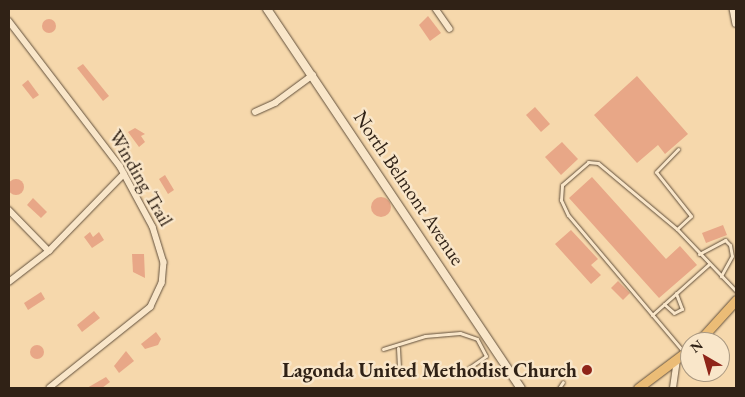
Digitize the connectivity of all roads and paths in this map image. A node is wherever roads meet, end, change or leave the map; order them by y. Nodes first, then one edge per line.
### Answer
1 (266, 9) edge
2 (436, 9) edge
3 (733, 9) edge
4 (9, 21) edge
5 (736, 24) edge
6 (450, 29) dead end
7 (313, 75) junction
8 (255, 112) dead end
9 (678, 150) dead end
10 (124, 174) junction
11 (9, 210) edge
12 (677, 230) junction
13 (49, 251) junction
14 (700, 254) junction
15 (709, 264) junction
16 (721, 276) junction
17 (9, 282) edge
18 (736, 292) edge
19 (676, 293) junction
20 (736, 300) edge
21 (664, 304) junction
22 (652, 315) junction
23 (707, 332) edge
24 (486, 334) junction
25 (478, 340) junction
26 (680, 343) edge
27 (398, 348) junction
28 (383, 349) dead end
29 (678, 360) joint
30 (399, 366) dead end
31 (469, 368) dead end
32 (563, 382) dead end
33 (50, 388) edge
34 (521, 388) edge
35 (559, 388) edge
36 (638, 388) edge
37 (673, 388) edge

1 - 7 street, North Belmont Avenue
2 - 6 street
3 - 5 street
4 - 10 street, Winding Trail
7 - 8 street
7 - 24 street, North Belmont Avenue
9 - 12 lane
10 - 13 street
10 - 33 street, Winding Trail
11 - 13 street
12 - 14 lane
12 - 22 lane
13 - 17 street
14 - 15 lane
14 - 16 lane
15 - 16 lane
15 - 19 lane
16 - 18 lane
19 - 21 lane
19 - 21 lane
20 - 23 main road
21 - 22 lane
22 - 26 lane
24 - 25 lane
24 - 34 street, North Belmont Avenue
25 - 27 lane
25 - 31 lane
27 - 28 lane
27 - 30 lane
29 - 36 main road
29 - 37 street
32 - 35 lane

